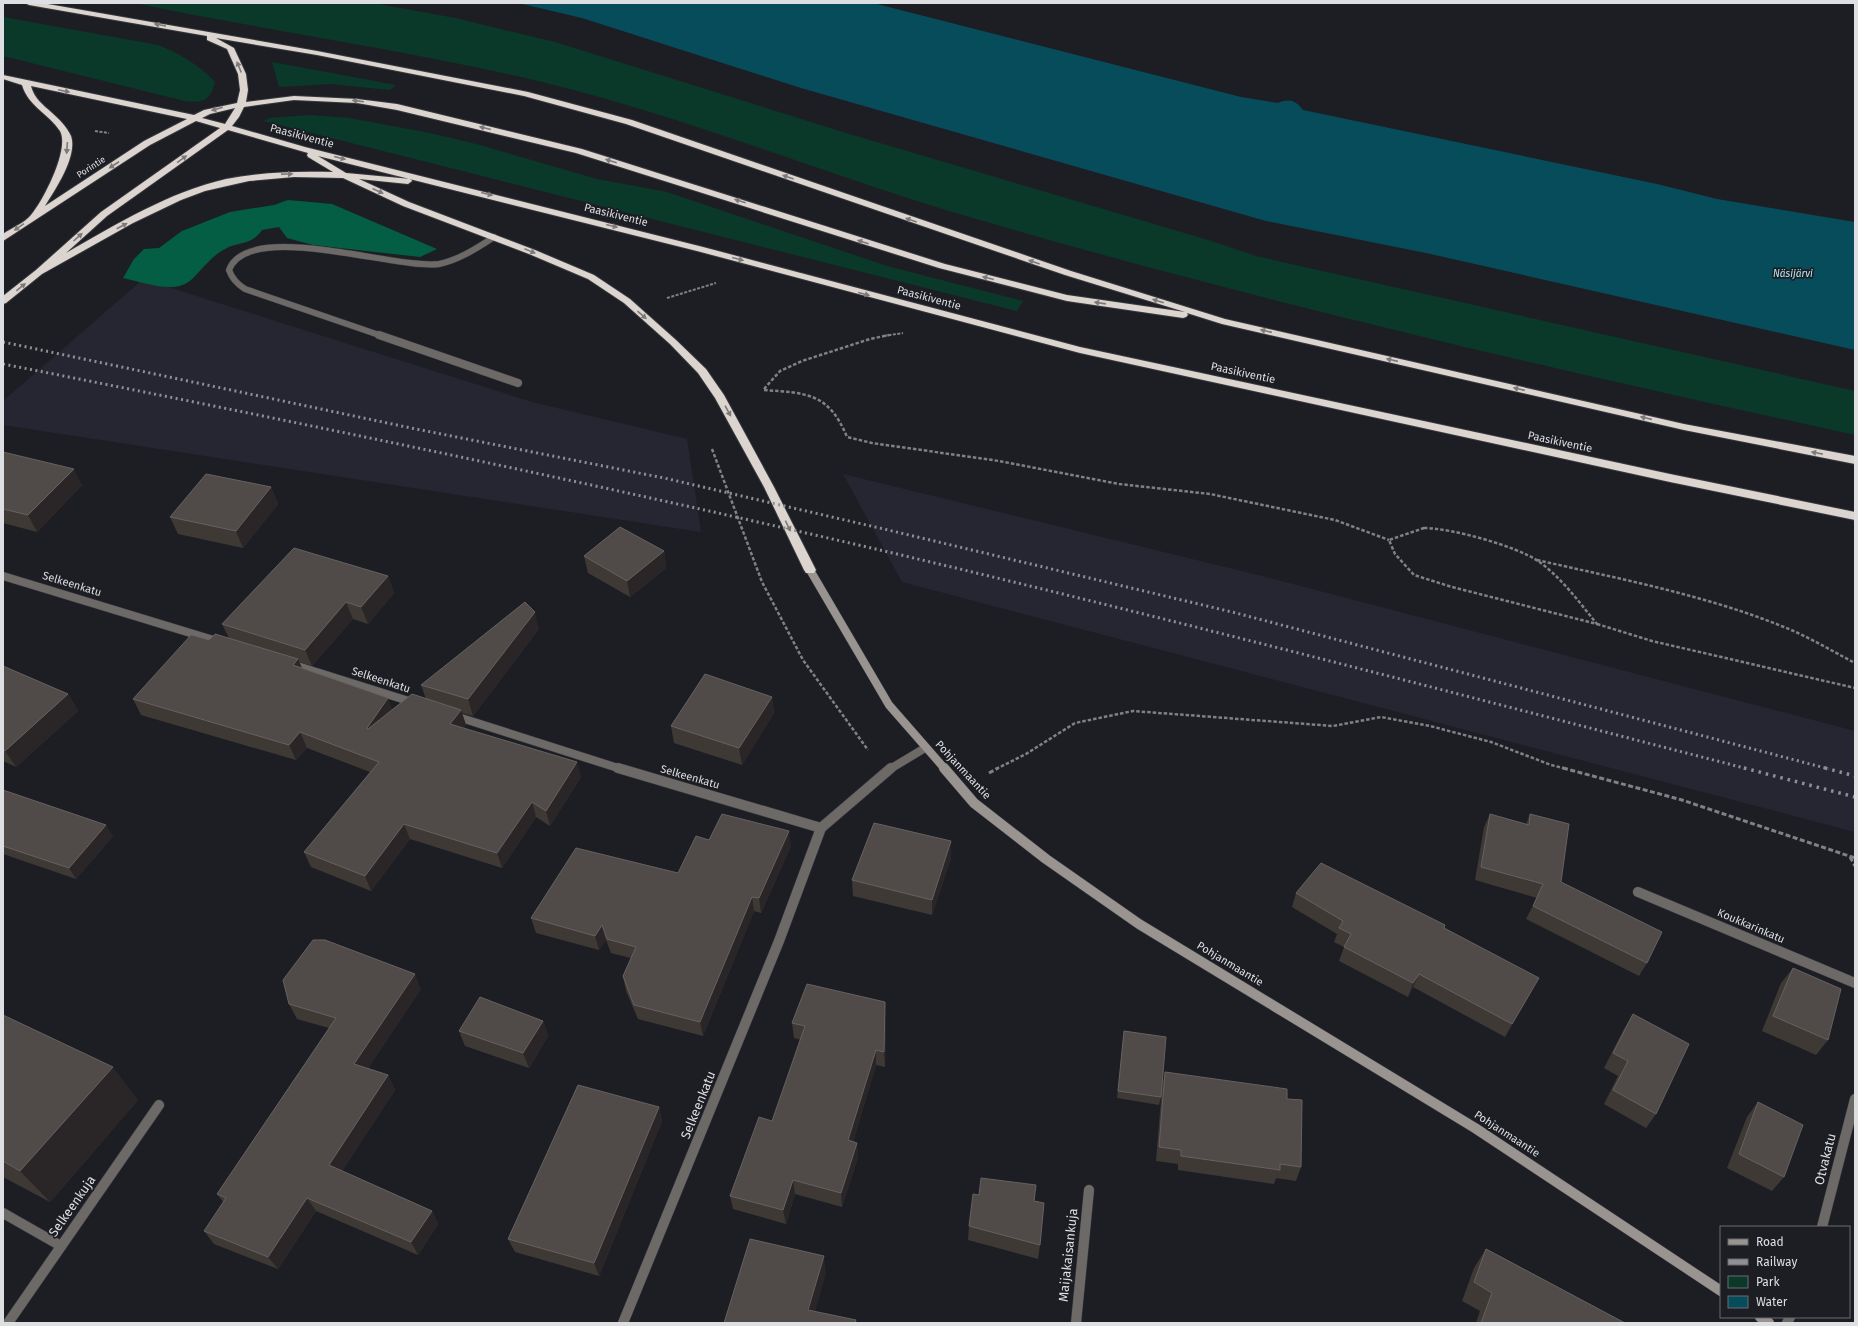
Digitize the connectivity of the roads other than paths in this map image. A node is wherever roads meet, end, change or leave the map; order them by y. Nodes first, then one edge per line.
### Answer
1 (29, 3) edge
2 (198, 32) junction
3 (3, 77) edge
4 (26, 83) junction
5 (241, 104) junction
6 (194, 118) junction
7 (227, 127) junction
8 (302, 149) junction
9 (343, 175) junction
10 (449, 185) junction
11 (34, 217) junction
12 (494, 237) junction
13 (3, 238) edge
14 (39, 272) junction
15 (3, 301) edge
16 (1222, 321) junction
17 (518, 383) dead end
18 (1855, 460) edge
19 (1855, 516) edge
20 (810, 570) joint
21 (3, 576) edge
22 (230, 644) edge
23 (282, 661) edge
24 (424, 706) edge
25 (447, 713) edge
26 (925, 748) junction
27 (821, 828) junction
28 (1638, 892) dead end
29 (1855, 983) edge
30 (1855, 1099) edge
31 (159, 1105) dead end
32 (1089, 1190) dead end
33 (3, 1213) edge
34 (1822, 1226) edge
35 (61, 1246) junction
36 (1720, 1290) edge
37 (8, 1323) edge
38 (623, 1323) edge
39 (1076, 1323) edge

2 -> 1 highway
5 -> 2 highway
16 -> 2 highway
3 - 4 highway, Paasikiventie
4 -> 6 highway, Paasikiventie
4 -> 11 highway
5 -> 6 highway, Porintie
5 - 7 highway
16 -> 5 highway, Porintie
6 - 7 highway, Paasikiventie
6 -> 11 highway, Porintie
7 - 8 highway, Paasikiventie
14 -> 7 highway
8 - 9 highway
8 -> 10 highway, Paasikiventie
9 - 10 highway
9 -> 12 highway
14 -> 9 highway
10 -> 19 highway, Paasikiventie
11 -> 13 highway, Porintie
12 - 17 street
12 -> 20 highway
15 -> 14 highway
18 -> 16 highway
20 - 26 street, Pohjanmaantie
21 - 22 street, Selkeenkatu
23 - 24 street, Selkeenkatu
25 - 27 street, Selkeenkatu
26 - 27 street, Selkeenkatu
26 - 36 street, Pohjanmaantie
27 - 38 street, Selkeenkatu
28 - 29 street, Koukkarinkatu
30 - 34 street, Otvakatu
31 - 35 street, Selkeenkuja
32 - 39 street, Maijakaisankuja
33 - 35 street
35 - 37 street, Selkeenkuja

